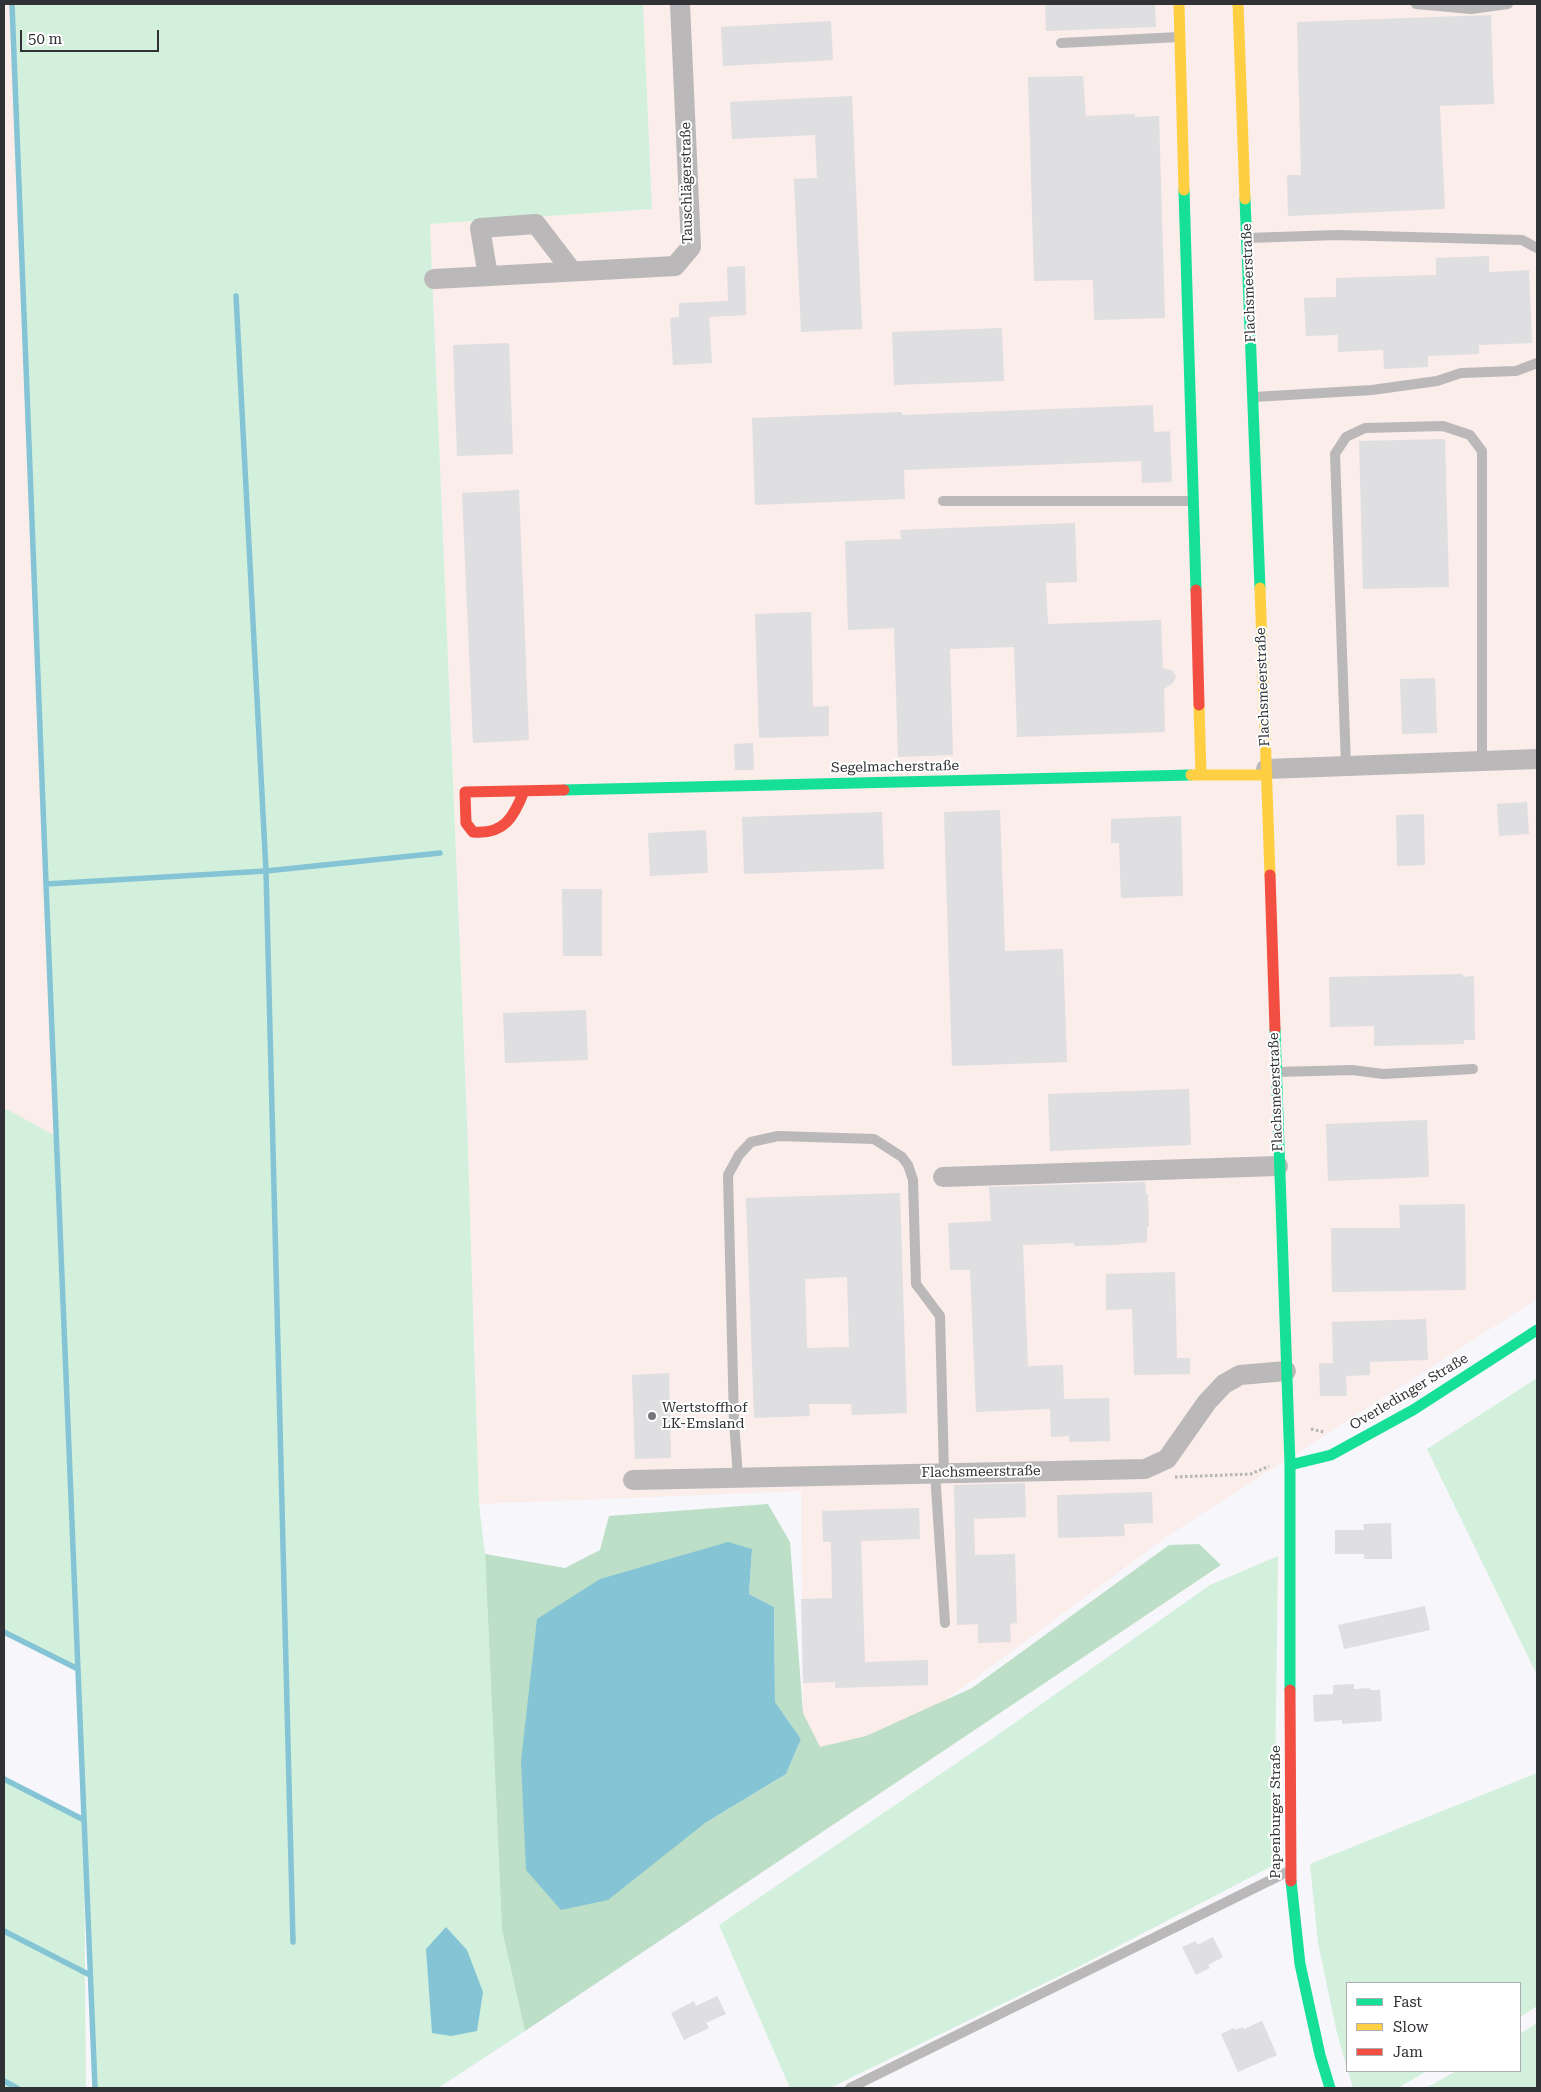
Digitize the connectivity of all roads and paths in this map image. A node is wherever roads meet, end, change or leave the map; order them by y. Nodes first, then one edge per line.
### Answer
1 (680, 4) edge
2 (1179, 4) edge
3 (1238, 4) edge
4 (1416, 4) edge
5 (1508, 4) edge
6 (1180, 36) junction
7 (1061, 43) dead end
8 (1247, 238) junction
9 (1537, 248) edge
10 (572, 271) junction
11 (488, 276) junction
12 (434, 279) dead end
13 (1537, 363) edge
14 (1253, 397) junction
15 (943, 501) dead end
16 (1194, 501) junction
17 (1537, 759) edge
18 (1482, 761) junction
19 (1346, 766) junction
20 (1266, 772) junction
21 (1201, 775) junction
22 (524, 791) junction
23 (1473, 1069) dead end
24 (1276, 1072) junction
25 (1278, 1166) junction
26 (943, 1177) dead end
27 (1537, 1330) edge
28 (1286, 1371) junction
29 (1290, 1449) junction
30 (1290, 1465) junction
31 (939, 1473) junction
32 (738, 1478) junction
33 (1170, 1478) dead end
34 (634, 1480) dead end
35 (1291, 1531) joint
36 (945, 1623) dead end
37 (1290, 1871) junction
38 (850, 2088) edge
39 (1330, 2088) edge

1 - 10 street, Tauschlägerstraße
2 - 6 street
3 - 8 street, Flachsmeerstraße
4 - 5 lane
6 - 7 lane
6 - 16 street
8 - 9 lane
8 - 14 street, Flachsmeerstraße
10 - 11 street, Tauschlägerstraße
10 - 11 street
11 - 12 street, Tauschlägerstraße
13 - 14 lane
14 - 20 street, Flachsmeerstraße
15 - 16 lane
16 - 21 street
17 - 18 street
18 - 19 street
18 - 19 lane
19 - 20 street
20 - 21 street, Segelmacherstraße
20 - 24 street, Flachsmeerstraße
21 - 22 street, Segelmacherstraße
22 - 22 street, Segelmacherstraße
23 - 24 lane
24 - 25 street, Flachsmeerstraße
25 - 26 street
25 - 28 street, Flachsmeerstraße
27 - 30 street, Overledinger Straße
28 - 29 street, Flachsmeerstraße
28 - 31 street, Flachsmeerstraße
29 - 30 street, Flachsmeerstraße
29 - 33 path
30 - 35 street, Flachsmeerstraße
31 - 32 street, Flachsmeerstraße
31 - 32 lane
31 - 36 lane
32 - 34 street, Flachsmeerstraße
35 - 37 street, Papenburger Straße
37 - 38 lane
37 - 39 street, Papenburger Straße

